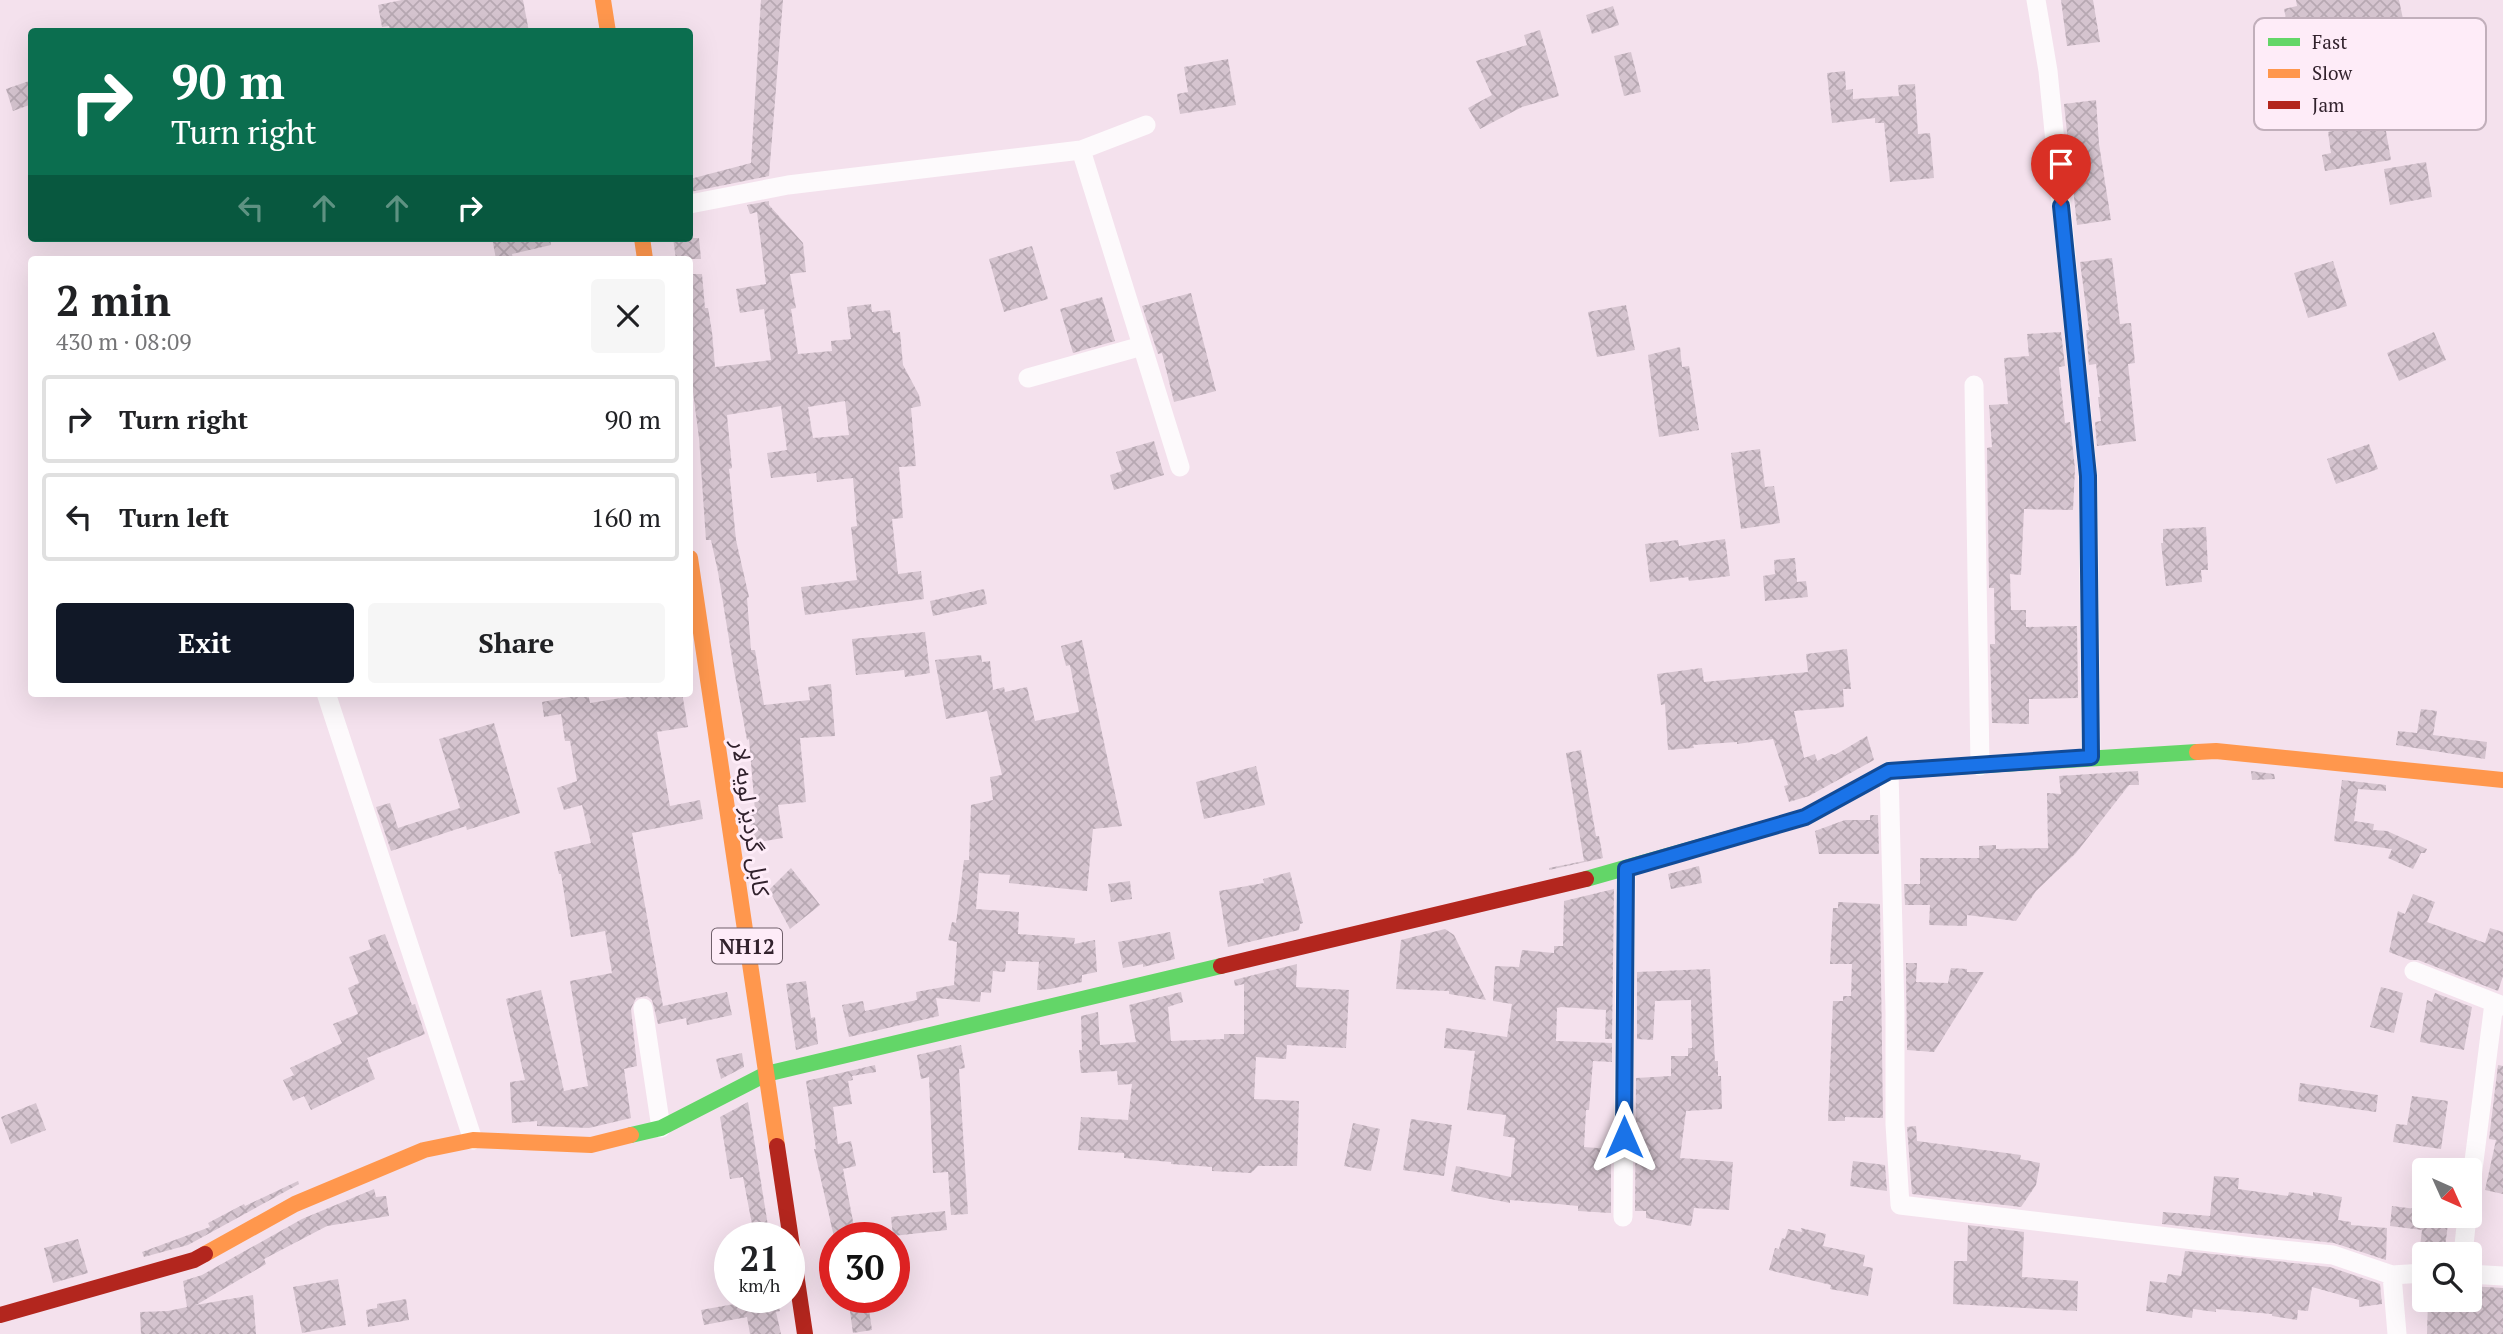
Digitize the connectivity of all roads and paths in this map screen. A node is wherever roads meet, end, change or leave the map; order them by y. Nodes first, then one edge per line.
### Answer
1 (603, 0) edge
2 (2036, 0) edge
3 (607, 28) edge
4 (1146, 125) dead end
5 (1081, 150) junction
6 (693, 203) edge
7 (1142, 346) junction
8 (1028, 379) dead end
9 (1974, 385) dead end
10 (1180, 467) dead end
11 (693, 578) edge
12 (327, 697) edge
13 (2091, 757) junction
14 (1980, 766) junction
15 (1889, 771) junction
16 (2503, 780) edge
17 (1626, 869) junction
18 (2414, 971) dead end
19 (2498, 1005) edge
20 (643, 1008) dead end
21 (766, 1074) junction
22 (662, 1128) junction
23 (474, 1140) junction
24 (2475, 1158) edge
25 (1623, 1217) dead end
26 (2412, 1274) edge
27 (2392, 1275) junction
28 (2482, 1275) edge
29 (2503, 1276) edge
30 (0, 1315) edge
31 (805, 1334) edge
32 (2397, 1334) edge

1 - 3 main road
2 - 13 street
4 - 5 street
5 - 6 street
5 - 7 street
7 - 8 street
7 - 10 street
9 - 14 street
11 - 21 main road, کابل گردیز لویه لار / NH12
12 - 23 street
13 - 14 main road
13 - 16 main road
14 - 15 main road
15 - 17 main road
15 - 27 street
17 - 21 main road
17 - 25 street
18 - 19 street
19 - 24 street
20 - 22 street
21 - 22 main road
21 - 31 main road, کابل گردیز لویه لار / NH12
22 - 23 main road
23 - 30 main road
26 - 27 street
27 - 32 street
28 - 29 street

